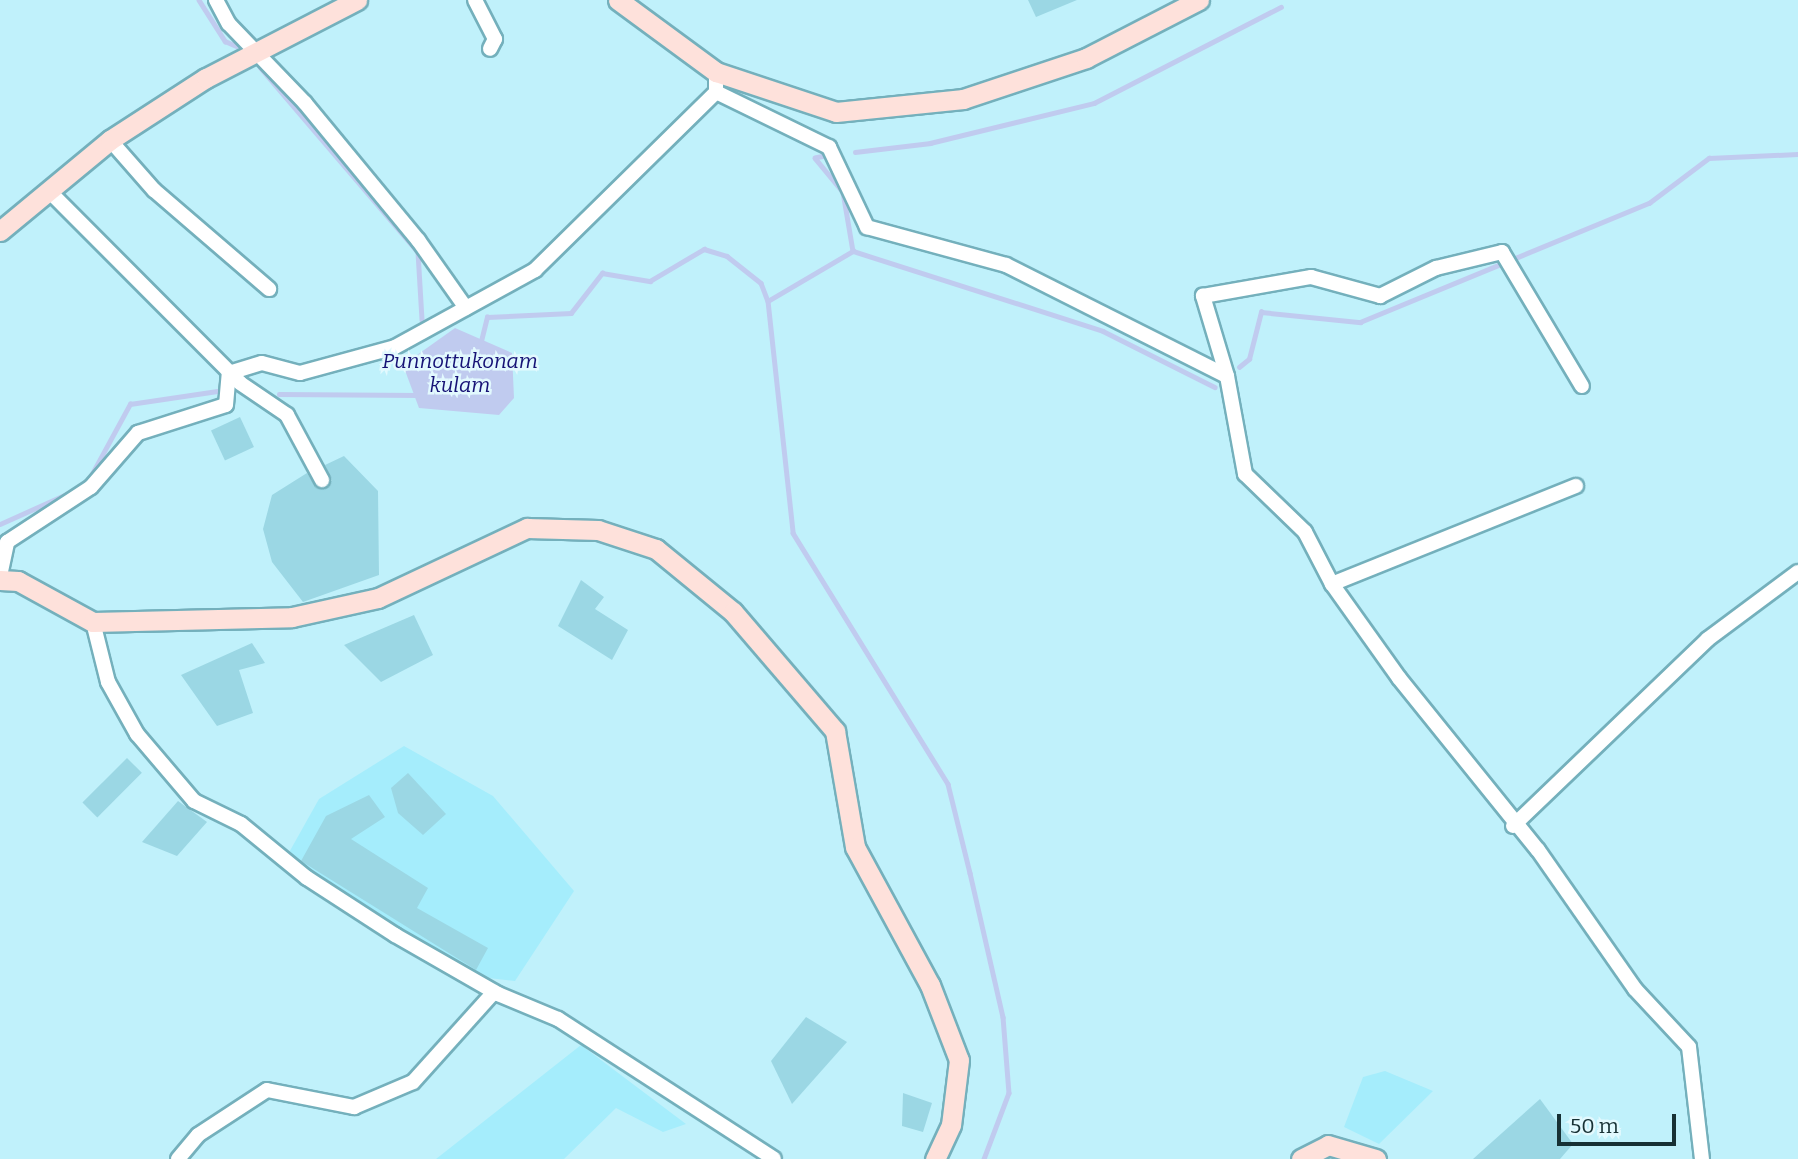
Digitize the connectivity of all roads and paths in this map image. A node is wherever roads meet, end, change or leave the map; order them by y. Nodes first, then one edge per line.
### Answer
1 (216, 0) edge
2 (357, 0) edge
3 (475, 0) edge
4 (618, 0) edge
5 (1199, 0) edge
6 (255, 50) junction
7 (490, 50) dead end
8 (716, 82) junction
9 (110, 140) junction
10 (48, 190) junction
11 (0, 231) edge
12 (269, 289) dead end
13 (466, 308) junction
14 (229, 373) junction
15 (1227, 376) junction
16 (1582, 386) dead end
17 (322, 480) dead end
18 (1576, 486) dead end
19 (1798, 572) edge
20 (0, 578) edge
21 (1332, 584) junction
22 (93, 622) junction
23 (1513, 826) junction
24 (494, 992) junction
25 (178, 1159) edge
26 (774, 1159) edge
27 (935, 1159) edge
28 (1301, 1159) edge
29 (1376, 1159) edge
30 (1702, 1159) edge

1 - 6 street
2 - 6 main road
3 - 7 street
4 - 8 main road
5 - 8 main road
6 - 9 main road
6 - 13 street
8 - 13 street
8 - 15 street
9 - 10 main road
9 - 12 street
10 - 11 main road
10 - 14 street
13 - 14 street
14 - 17 street
14 - 20 street
15 - 16 street
15 - 21 street
18 - 21 street
19 - 23 street
20 - 22 main road
21 - 23 street
22 - 24 street
22 - 27 main road
23 - 30 street
24 - 25 street
24 - 26 street
28 - 29 main road

